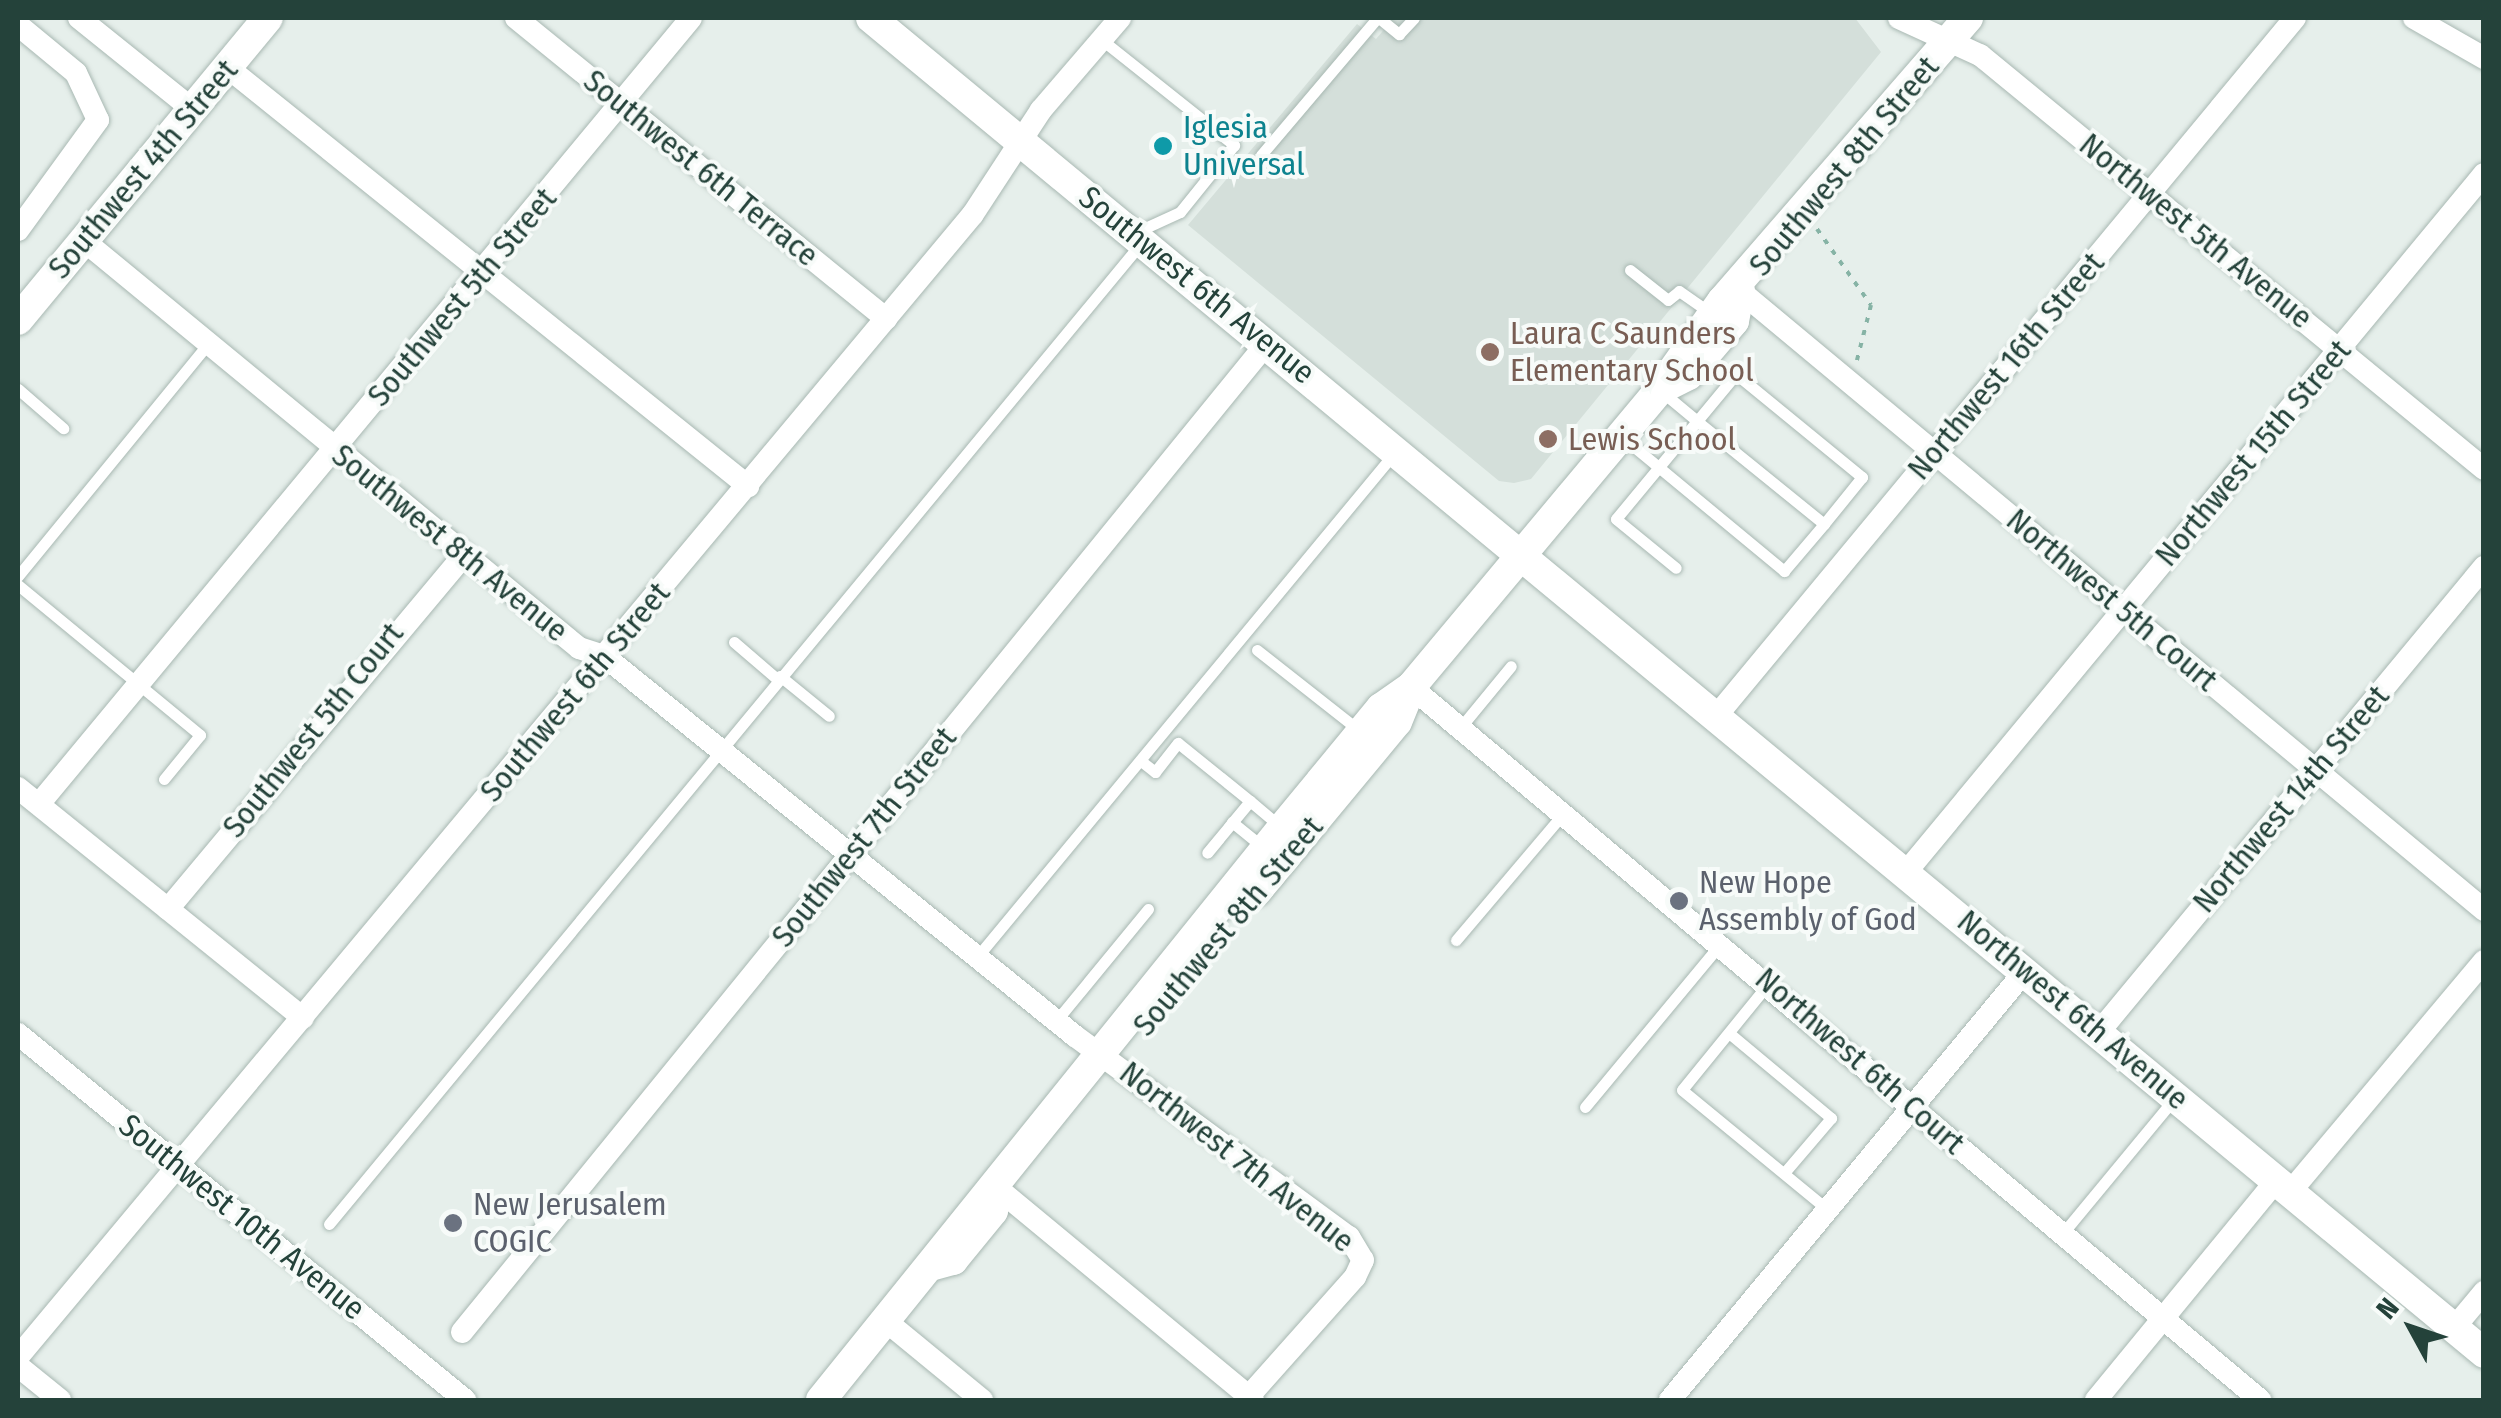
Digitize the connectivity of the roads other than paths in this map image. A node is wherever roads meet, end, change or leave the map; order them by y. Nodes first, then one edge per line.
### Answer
1 (78, 18) edge
2 (516, 18) edge
3 (691, 18) edge
4 (871, 18) edge
5 (1120, 18) edge
6 (1378, 18) edge
7 (1414, 18) edge
8 (1899, 18) edge
9 (1968, 18) edge
10 (2295, 18) edge
11 (2414, 18) edge
12 (255, 22) edge
13 (18, 25) edge
14 (1101, 39) junction
15 (1948, 42) junction
16 (2484, 58) edge
17 (227, 67) junction
18 (624, 104) junction
19 (192, 109) junction
20 (1022, 142) junction
21 (1261, 156) dead end
22 (2484, 174) edge
23 (2149, 192) junction
24 (18, 230) edge
25 (1139, 236) junction
26 (83, 240) junction
27 (1630, 270) dead end
28 (484, 273) junction
29 (1740, 291) junction
30 (20, 311) edge
31 (1711, 314) junction
32 (886, 319) junction
33 (1266, 343) junction
34 (208, 344) junction
35 (2339, 349) junction
36 (18, 389) edge
37 (1659, 390) junction
38 (1697, 421) junction
39 (63, 428) dead end
40 (1621, 436) junction
41 (1398, 448) junction
42 (333, 449) junction
43 (1934, 452) junction
44 (1658, 468) junction
45 (2484, 469) edge
46 (748, 486) junction
47 (1824, 524) junction
48 (1524, 552) junction
49 (464, 555) junction
50 (2484, 567) edge
51 (1676, 568) dead end
52 (18, 576) edge
53 (18, 585) edge
54 (2123, 609) junction
55 (734, 642) dead end
56 (1257, 650) dead end
57 (604, 656) junction
58 (1511, 666) dead end
59 (778, 677) junction
60 (138, 685) junction
61 (1411, 687) junction
62 (1718, 714) junction
63 (830, 716) dead end
64 (1460, 729) junction
65 (1362, 733) junction
66 (720, 747) junction
67 (1141, 761) junction
68 (2314, 769) junction
69 (164, 779) dead end
70 (18, 788) edge
71 (1250, 801) junction
72 (39, 804) junction
73 (1562, 815) junction
74 (1232, 822) junction
75 (1273, 838) junction
76 (851, 853) junction
77 (1207, 853) dead end
78 (1907, 871) junction
79 (168, 909) junction
80 (1148, 909) dead end
81 (2484, 910) edge
82 (1456, 940) dead end
83 (1721, 943) junction
84 (977, 957) junction
85 (2484, 961) edge
86 (2025, 971) junction
87 (1769, 984) junction
88 (303, 1018) junction
89 (1056, 1021) junction
90 (2099, 1032) junction
91 (1728, 1033) junction
92 (18, 1034) edge
93 (1107, 1056) junction
94 (2176, 1096) junction
95 (1586, 1107) dead end
96 (1914, 1107) junction
97 (179, 1166) junction
98 (1784, 1173) junction
99 (2284, 1186) junction
100 (997, 1188) junction
101 (1828, 1210) junction
102 (329, 1224) dead end
103 (2063, 1233) junction
104 (2484, 1292) edge
105 (2163, 1319) junction
106 (887, 1322) junction
107 (2454, 1328) junction
108 (462, 1332) dead end
109 (2484, 1353) edge
110 (18, 1356) edge
111 (18, 1366) edge
112 (1250, 1399) edge
113 (60, 1400) edge
114 (465, 1400) edge
115 (821, 1400) edge
116 (982, 1400) edge
117 (1670, 1400) edge
118 (2096, 1400) edge
119 (2260, 1400) edge

1 - 19 street
2 - 18 street, Southwest 6th Terrace
3 - 18 street, Southwest 5th Street
4 - 20 street, Southwest 6th Avenue
5 - 14 street, Southwest 6th Street
6 - 7 lane
6 - 21 lane
8 - 15 street, Northwest 5th Avenue
9 - 15 street, Southwest 8th Street
10 - 23 street, Northwest 16th Street
11 - 16 street
12 - 17 street, Southwest 4th Street
13 - 24 street
14 - 20 street, Southwest 6th Street
14 - 25 lane
15 - 23 street, Northwest 5th Avenue
15 - 29 street, Southwest 8th Street
17 - 19 street, Southwest 4th Street
17 - 28 street
18 - 28 street, Southwest 5th Street
18 - 32 street, Southwest 6th Terrace
19 - 26 street, Southwest 4th Street
20 - 25 street, Southwest 6th Avenue
20 - 32 street, Southwest 6th Street
22 - 35 street, Northwest 15th Street
23 - 35 street, Northwest 5th Avenue
23 - 43 street, Northwest 16th Street
25 - 33 street, Southwest 6th Avenue
25 - 59 lane
26 - 30 street, Southwest 4th Street
26 - 34 street, Southwest 8th Avenue
27 - 31 lane
28 - 42 street, Southwest 5th Street
28 - 46 street
29 - 31 street, Southwest 8th Street
29 - 37 street, Southwest 8th Street
29 - 43 street, Northwest 5th Court
31 - 37 street, Southwest 8th Street
32 - 46 street, Southwest 6th Street
33 - 41 street, Southwest 6th Avenue
33 - 76 street, Southwest 7th Street
34 - 42 street, Southwest 8th Avenue
34 - 52 lane
35 - 45 street, Northwest 5th Avenue
35 - 54 street, Northwest 15th Street
36 - 39 lane
37 - 38 lane
37 - 40 street, Southwest 8th Street
38 - 44 lane
38 - 47 lane
38 - 47 lane
40 - 44 lane
40 - 48 street, Southwest 8th Street
41 - 48 street, Southwest 6th Avenue
41 - 67 lane
42 - 49 street, Southwest 8th Avenue
42 - 60 street, Southwest 5th Street
43 - 54 street, Northwest 5th Court
43 - 62 street, Northwest 16th Street
44 - 47 lane
44 - 51 lane
46 - 57 street, Southwest 6th Street
48 - 61 street, Southwest 8th Street
48 - 62 street, Northwest 6th Avenue
49 - 57 street, Southwest 8th Avenue
49 - 79 street, Southwest 5th Court
50 - 68 street, Northwest 14th Street
53 - 60 lane
54 - 68 street, Northwest 5th Court
54 - 78 street, Northwest 15th Street
55 - 59 lane
56 - 65 lane
57 - 66 street, Southwest 8th Avenue
57 - 88 street, Southwest 6th Street
58 - 64 lane
59 - 63 lane
59 - 66 lane
60 - 69 lane
60 - 72 street, Southwest 5th Street
61 - 64 street, Northwest 6th Court
61 - 65 street, Southwest 8th Street
61 - 93 street, Southwest 8th Street
62 - 78 street, Northwest 6th Avenue
64 - 73 street, Northwest 6th Court
65 - 75 street, Southwest 8th Street
66 - 76 street, Southwest 8th Avenue
66 - 102 lane
67 - 71 lane
67 - 84 lane
68 - 81 street, Northwest 5th Court
68 - 90 street, Northwest 14th Street
70 - 72 street
71 - 74 lane
71 - 75 lane
72 - 79 street
73 - 82 lane
73 - 83 street, Northwest 6th Court
74 - 75 lane
74 - 77 lane
75 - 93 street, Southwest 8th Street
76 - 84 street, Southwest 8th Avenue
76 - 108 street, Southwest 7th Street
78 - 86 street, Northwest 6th Avenue
79 - 88 street
80 - 89 lane
83 - 87 street, Northwest 6th Court
83 - 95 lane
84 - 89 street, Southwest 8th Avenue
85 - 99 street
86 - 90 street, Northwest 6th Avenue
86 - 96 street
87 - 91 lane
87 - 96 street, Northwest 6th Court
88 - 97 street, Southwest 6th Street
89 - 93 street, Southwest 8th Avenue
90 - 94 street, Northwest 6th Avenue
91 - 98 lane
91 - 98 lane
92 - 97 street, Southwest 10th Avenue
93 - 100 street
93 - 112 street, Northwest 7th Avenue
94 - 99 street, Northwest 6th Avenue
94 - 103 lane
96 - 101 street
96 - 103 street, Northwest 6th Court
97 - 110 street, Southwest 6th Street
97 - 114 street, Southwest 10th Avenue
98 - 101 lane
99 - 105 street
99 - 107 street, Northwest 6th Avenue
100 - 106 street
100 - 112 street
101 - 117 street
103 - 105 street, Northwest 6th Court
104 - 107 street
105 - 118 street
105 - 119 street, Northwest 6th Court
106 - 115 street
106 - 116 street
107 - 109 street, Northwest 6th Avenue
111 - 113 street

